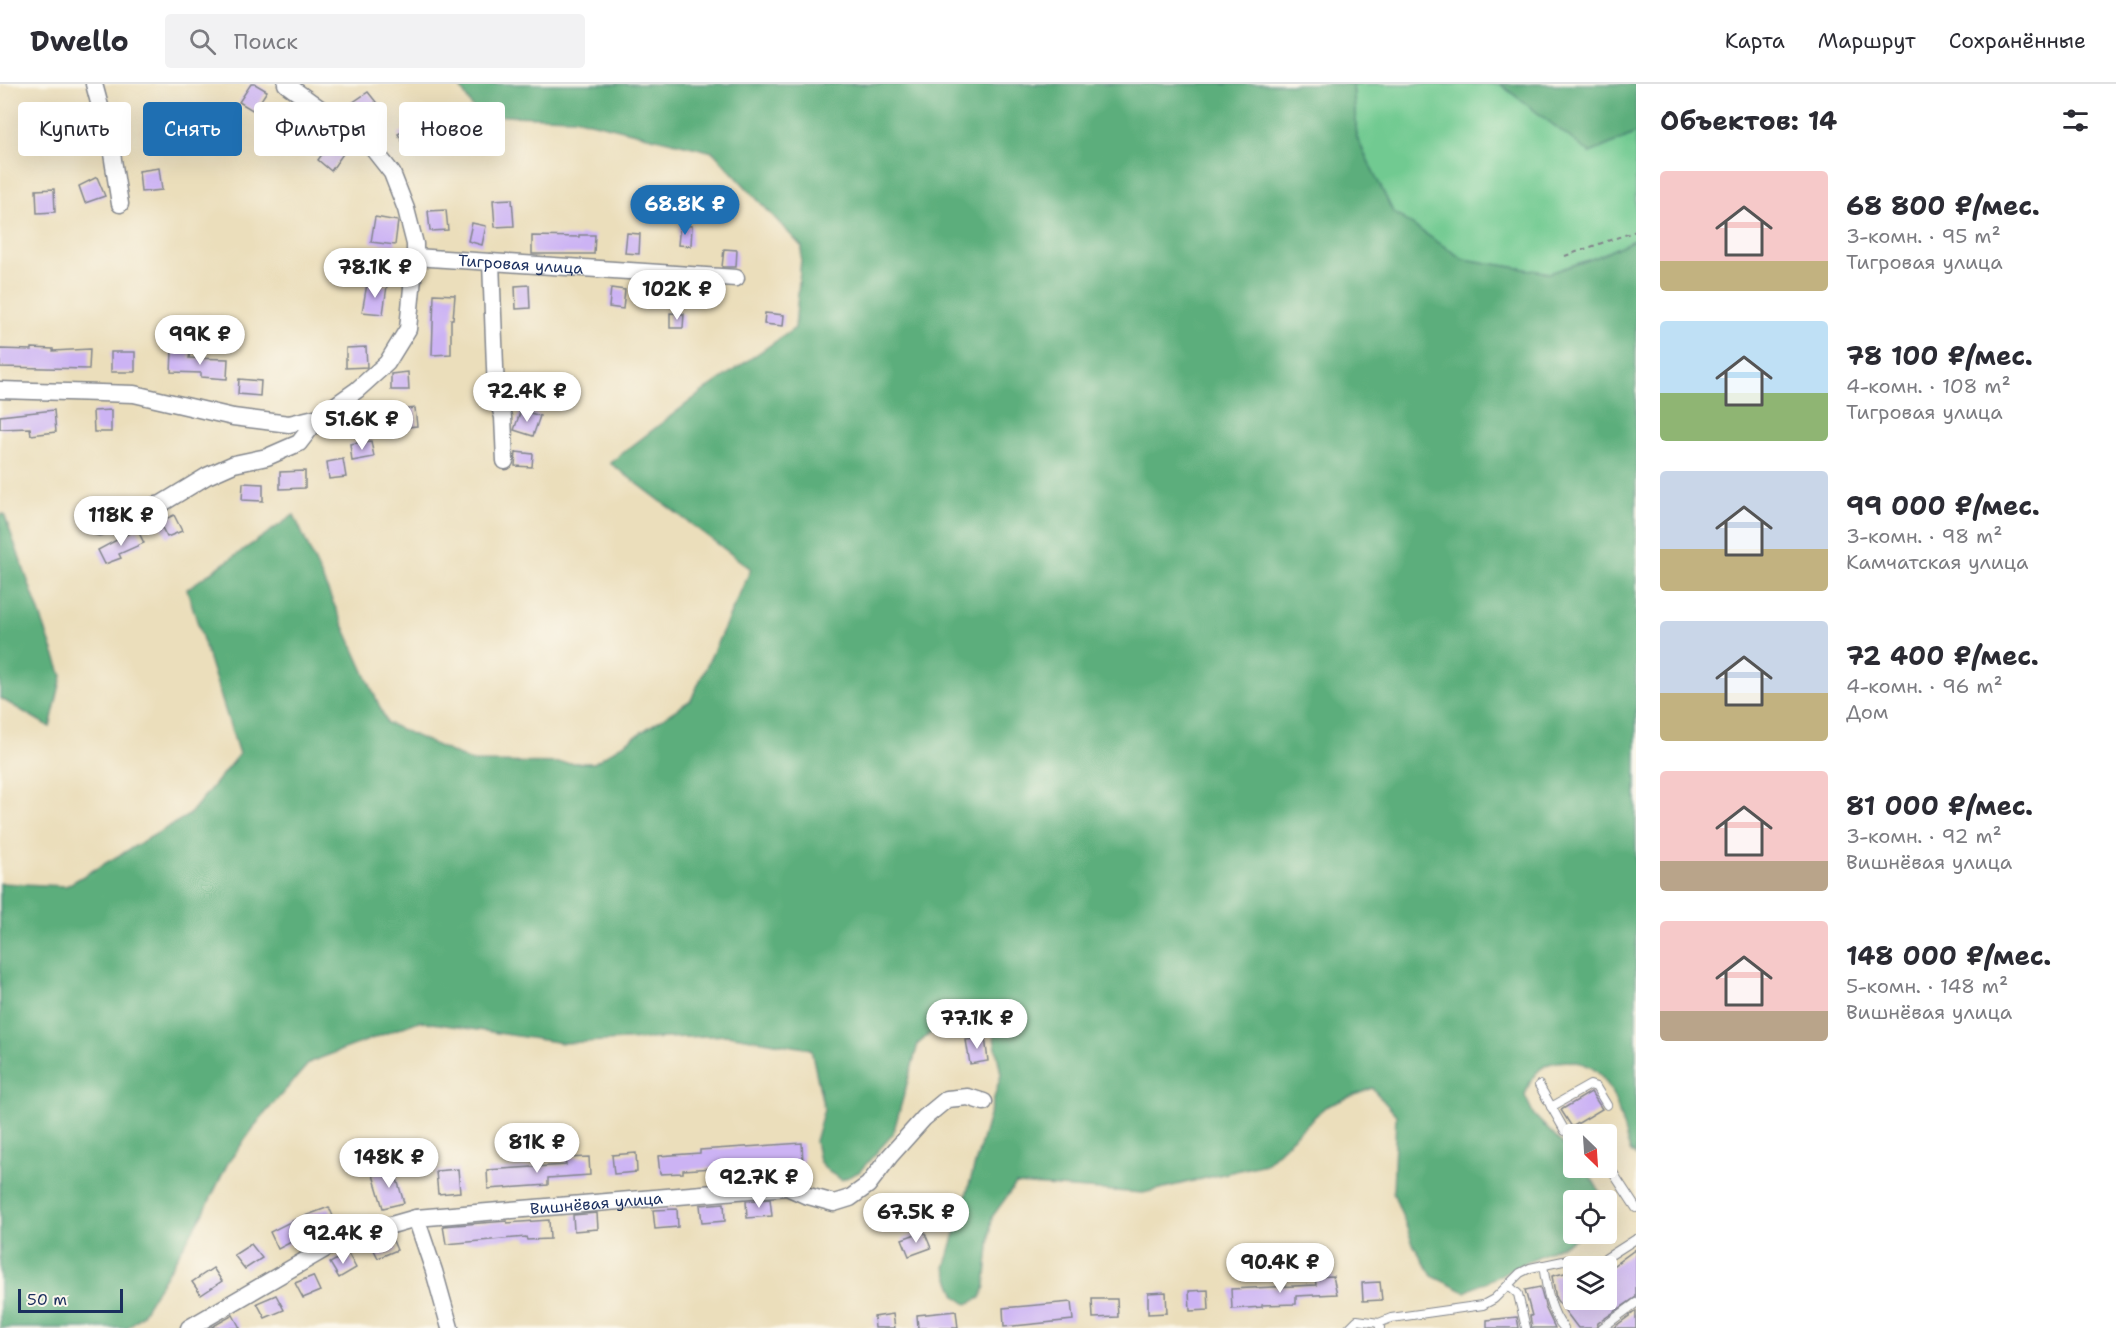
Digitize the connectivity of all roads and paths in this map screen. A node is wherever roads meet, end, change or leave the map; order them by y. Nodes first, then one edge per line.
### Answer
1 (94, 84) edge
2 (286, 84) edge
3 (120, 204) dead end
4 (1636, 231) edge
5 (1566, 256) dead end
6 (415, 257) junction
7 (491, 262) junction
8 (736, 278) dead end
9 (0, 390) edge
10 (319, 417) junction
11 (505, 461) dead end
12 (99, 527) dead end
13 (1539, 1085) dead end
14 (984, 1102) dead end
15 (1607, 1105) dead end
16 (1551, 1107) junction
17 (1563, 1128) edge
18 (1616, 1178) edge
19 (1636, 1208) edge
20 (416, 1218) junction
21 (1636, 1239) edge
22 (1544, 1265) junction
23 (1509, 1286) junction
24 (1636, 1303) edge
25 (1379, 1326) edge
26 (189, 1328) edge
27 (450, 1328) edge
28 (1349, 1328) edge
29 (1526, 1328) edge
30 (1564, 1328) edge
31 (1602, 1328) edge

1 - 3 street
2 - 6 street
4 - 5 path
6 - 7 street, Тигровая улица
6 - 10 street
7 - 8 street, Тигровая улица
7 - 11 street
9 - 10 street
10 - 12 street
13 - 16 lane
14 - 20 street, Вишнёвая улица
15 - 16 lane
16 - 17 lane
18 - 19 lane
20 - 26 street, Вишнёвая улица
20 - 27 street
21 - 22 lane
22 - 23 lane
22 - 30 lane
23 - 25 lane
23 - 29 lane
24 - 31 lane
25 - 28 lane

